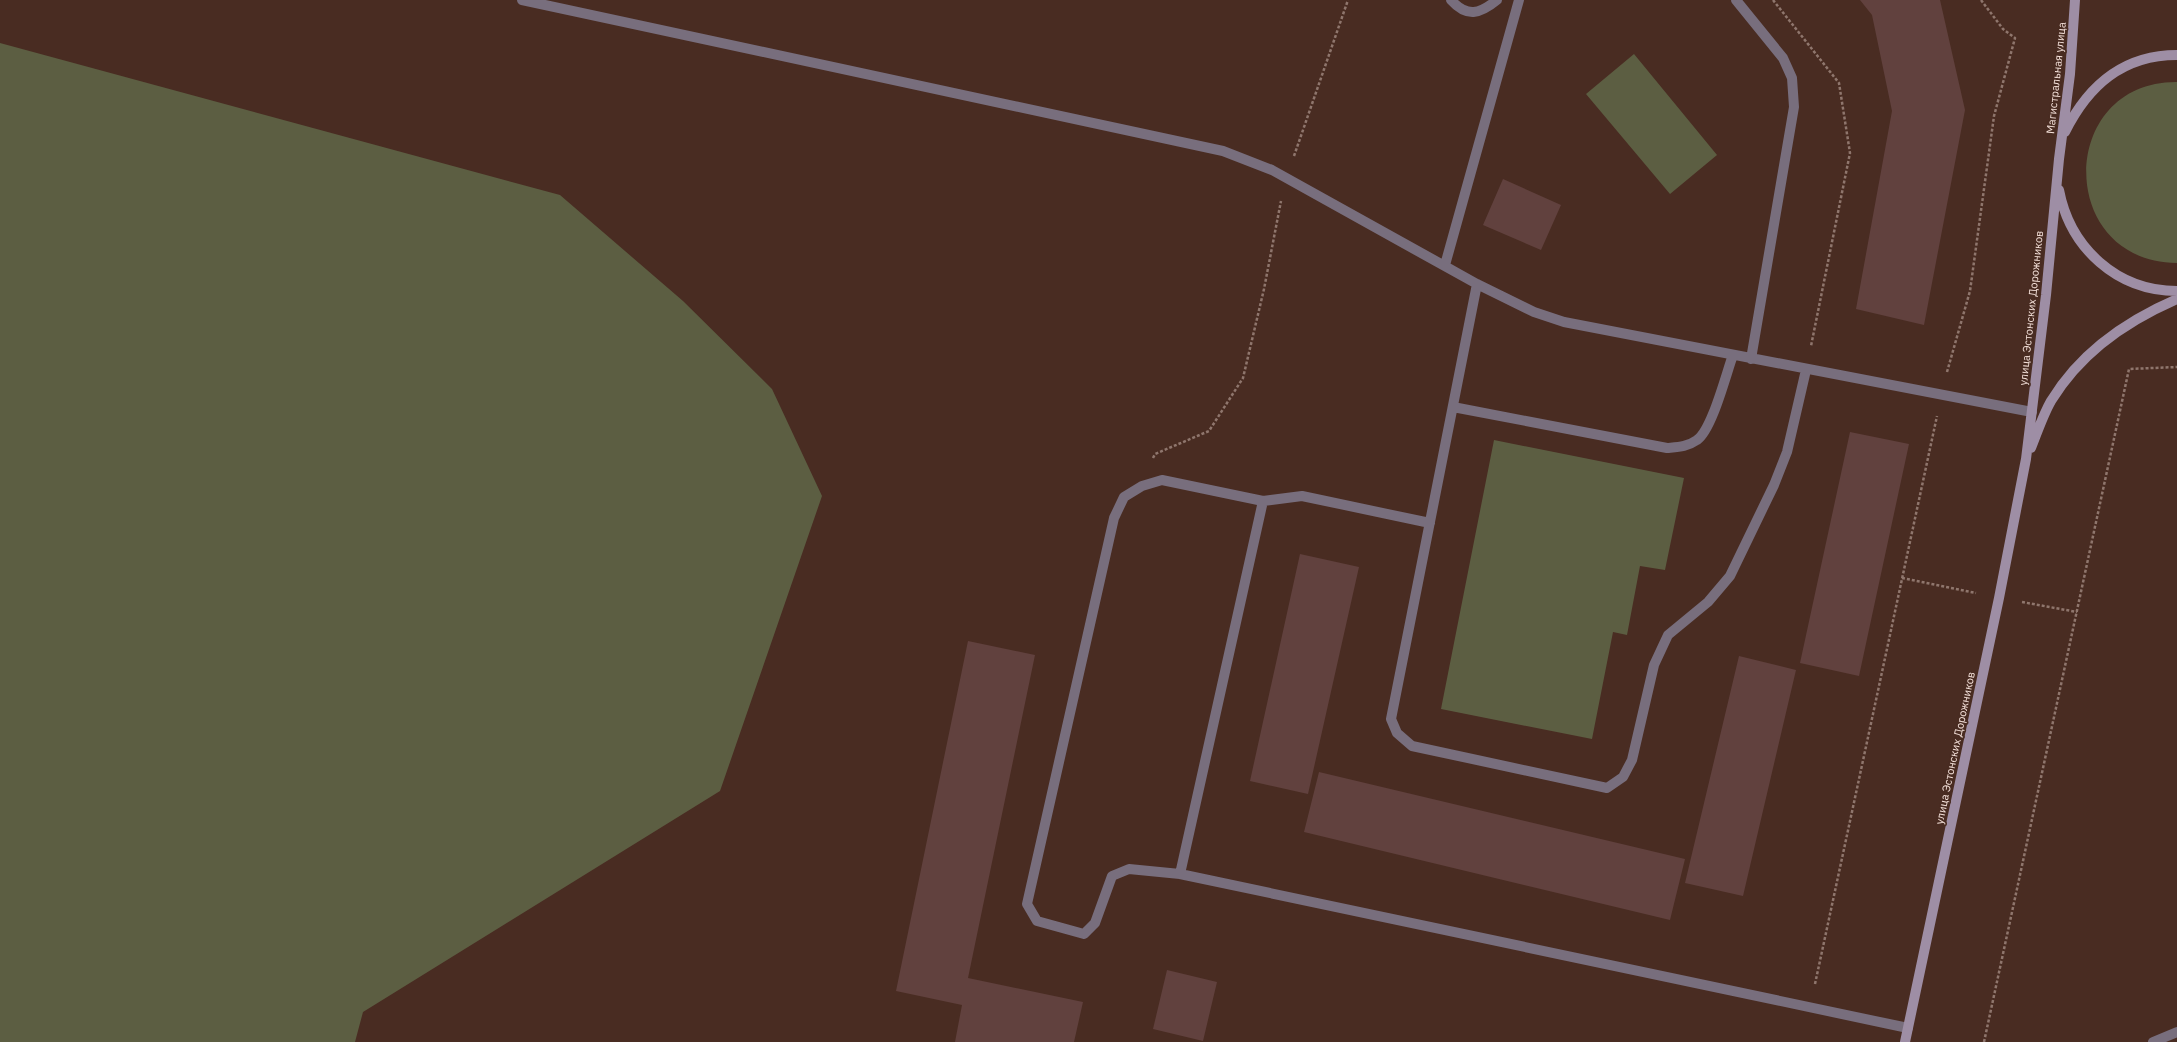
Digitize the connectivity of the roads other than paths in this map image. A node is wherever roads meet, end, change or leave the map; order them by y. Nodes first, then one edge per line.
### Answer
1 (522, 0) edge
2 (1451, 0) edge
3 (1496, 0) edge
4 (1520, 0) edge
5 (1736, 0) edge
6 (2075, 0) edge
7 (2177, 54) edge
8 (2058, 159) junction
9 (1445, 265) junction
10 (1477, 284) junction
11 (2177, 291) edge
12 (2177, 299) edge
13 (1733, 355) junction
14 (1751, 359) junction
15 (1806, 370) junction
16 (1453, 407) junction
17 (2032, 412) junction
18 (2026, 459) junction
19 (1263, 501) junction
20 (1430, 523) junction
21 (1180, 874) junction
22 (1908, 1028) junction
23 (2177, 1032) edge
24 (1905, 1042) edge
25 (2154, 1042) edge

1 - 9 lane
2 - 3 lane
4 - 9 lane
5 - 14 lane
6 - 8 main road, Магистральная улица
7 - 8 main road
8 - 11 main road
8 - 17 main road, улица Эстонских Дорожников
9 - 10 lane
10 - 13 lane
10 - 16 lane
12 - 18 main road, улица Эстонских Дорожников
13 - 14 lane
13 - 16 lane
14 - 15 lane
15 - 17 lane
15 - 20 lane
16 - 20 lane
17 - 18 main road, улица Эстонских Дорожников
18 - 22 main road, улица Эстонских Дорожников
19 - 20 lane
19 - 21 lane
19 - 21 lane
21 - 22 lane
22 - 24 main road, улица Эстонских Дорожников
23 - 25 lane

